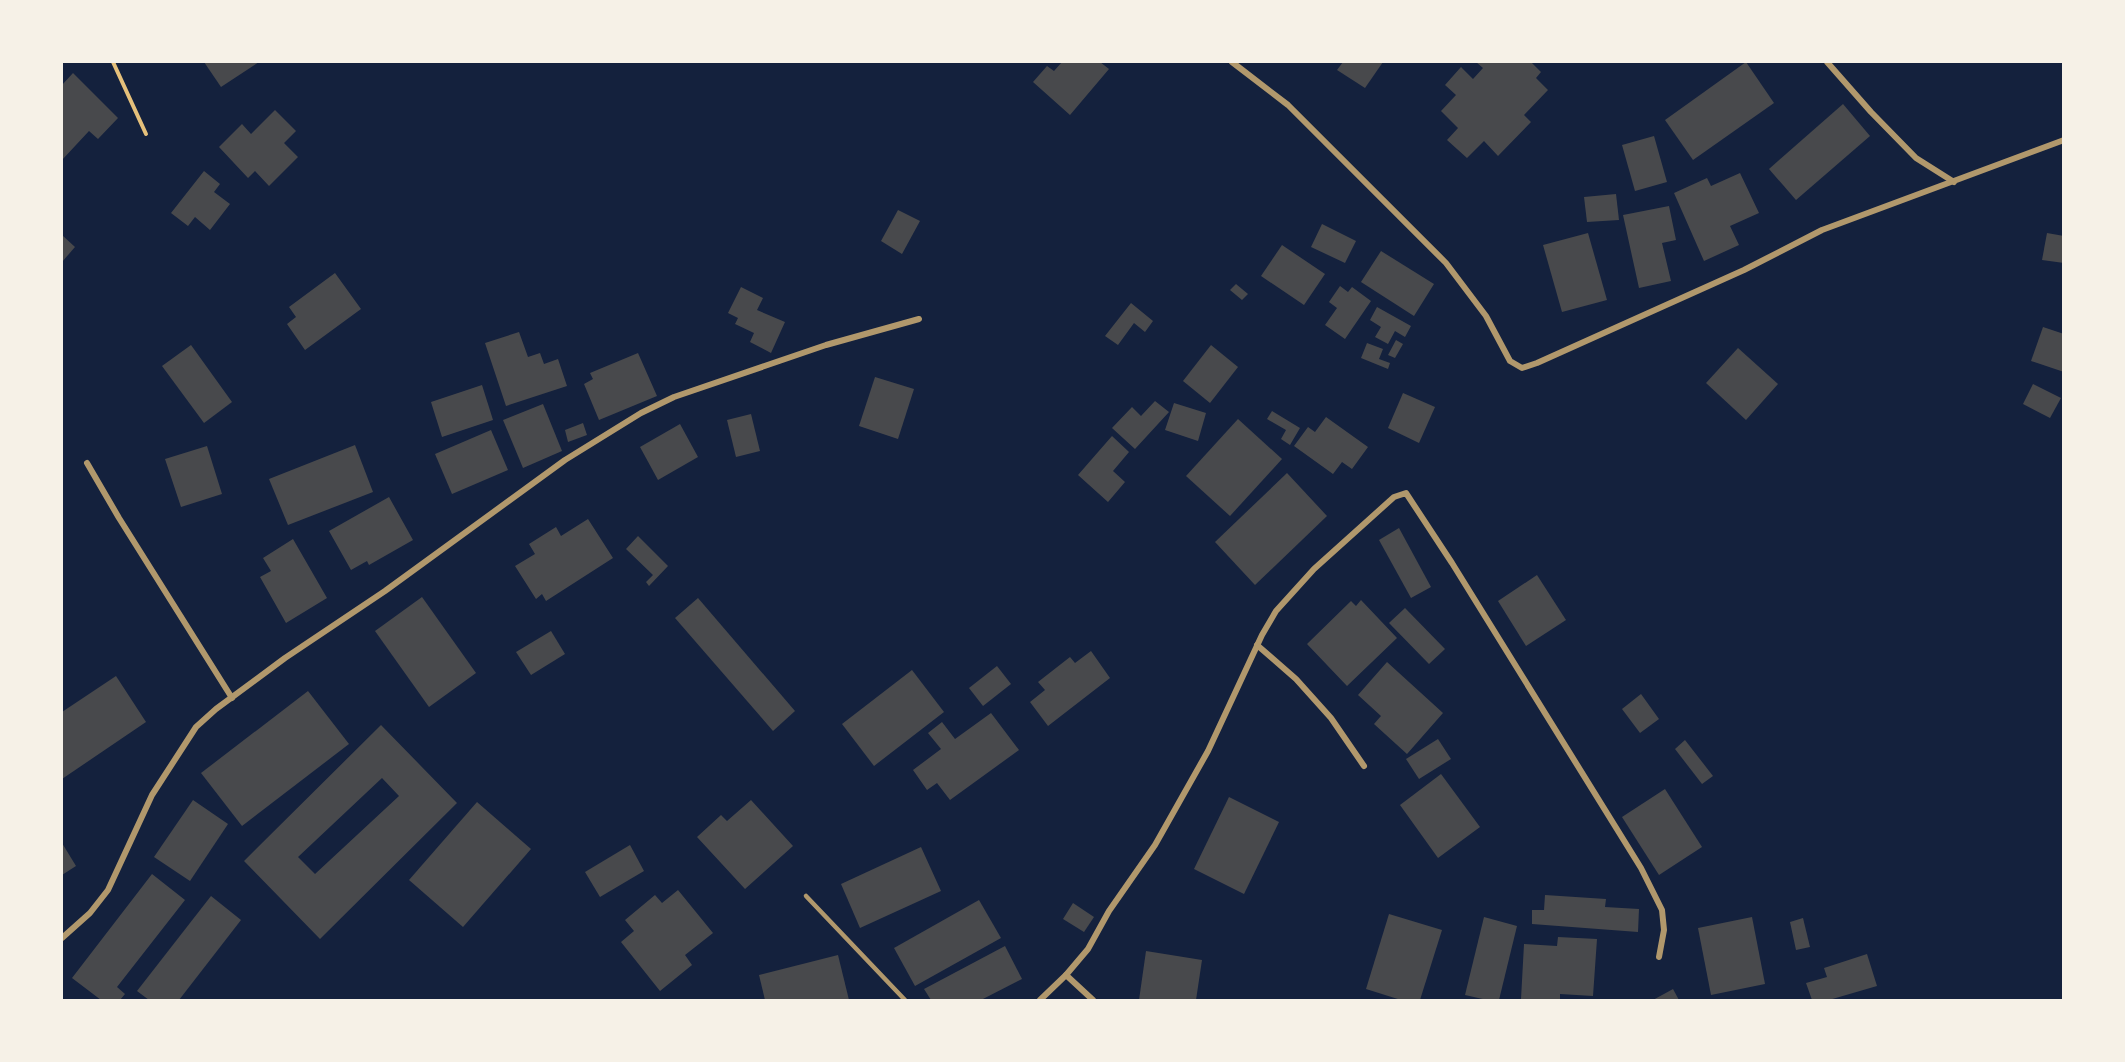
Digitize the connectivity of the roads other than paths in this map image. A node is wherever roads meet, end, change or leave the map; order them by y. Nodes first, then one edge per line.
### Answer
1 (1232, 62) edge
2 (1827, 62) edge
3 (2064, 140) edge
4 (1954, 182) junction
5 (919, 319) dead end
6 (87, 463) dead end
7 (1257, 645) junction
8 (232, 698) junction
9 (1365, 766) dead end
10 (806, 896) dead end
11 (62, 938) edge
12 (1659, 957) dead end
13 (1066, 975) junction
14 (905, 1000) edge
15 (1040, 1000) edge
16 (1093, 1000) edge

1 - 4 street
2 - 4 street
3 - 4 street
5 - 8 street
6 - 8 street
7 - 9 street
7 - 12 street
7 - 13 street
8 - 11 street
10 - 14 lane
13 - 15 street
13 - 16 street

